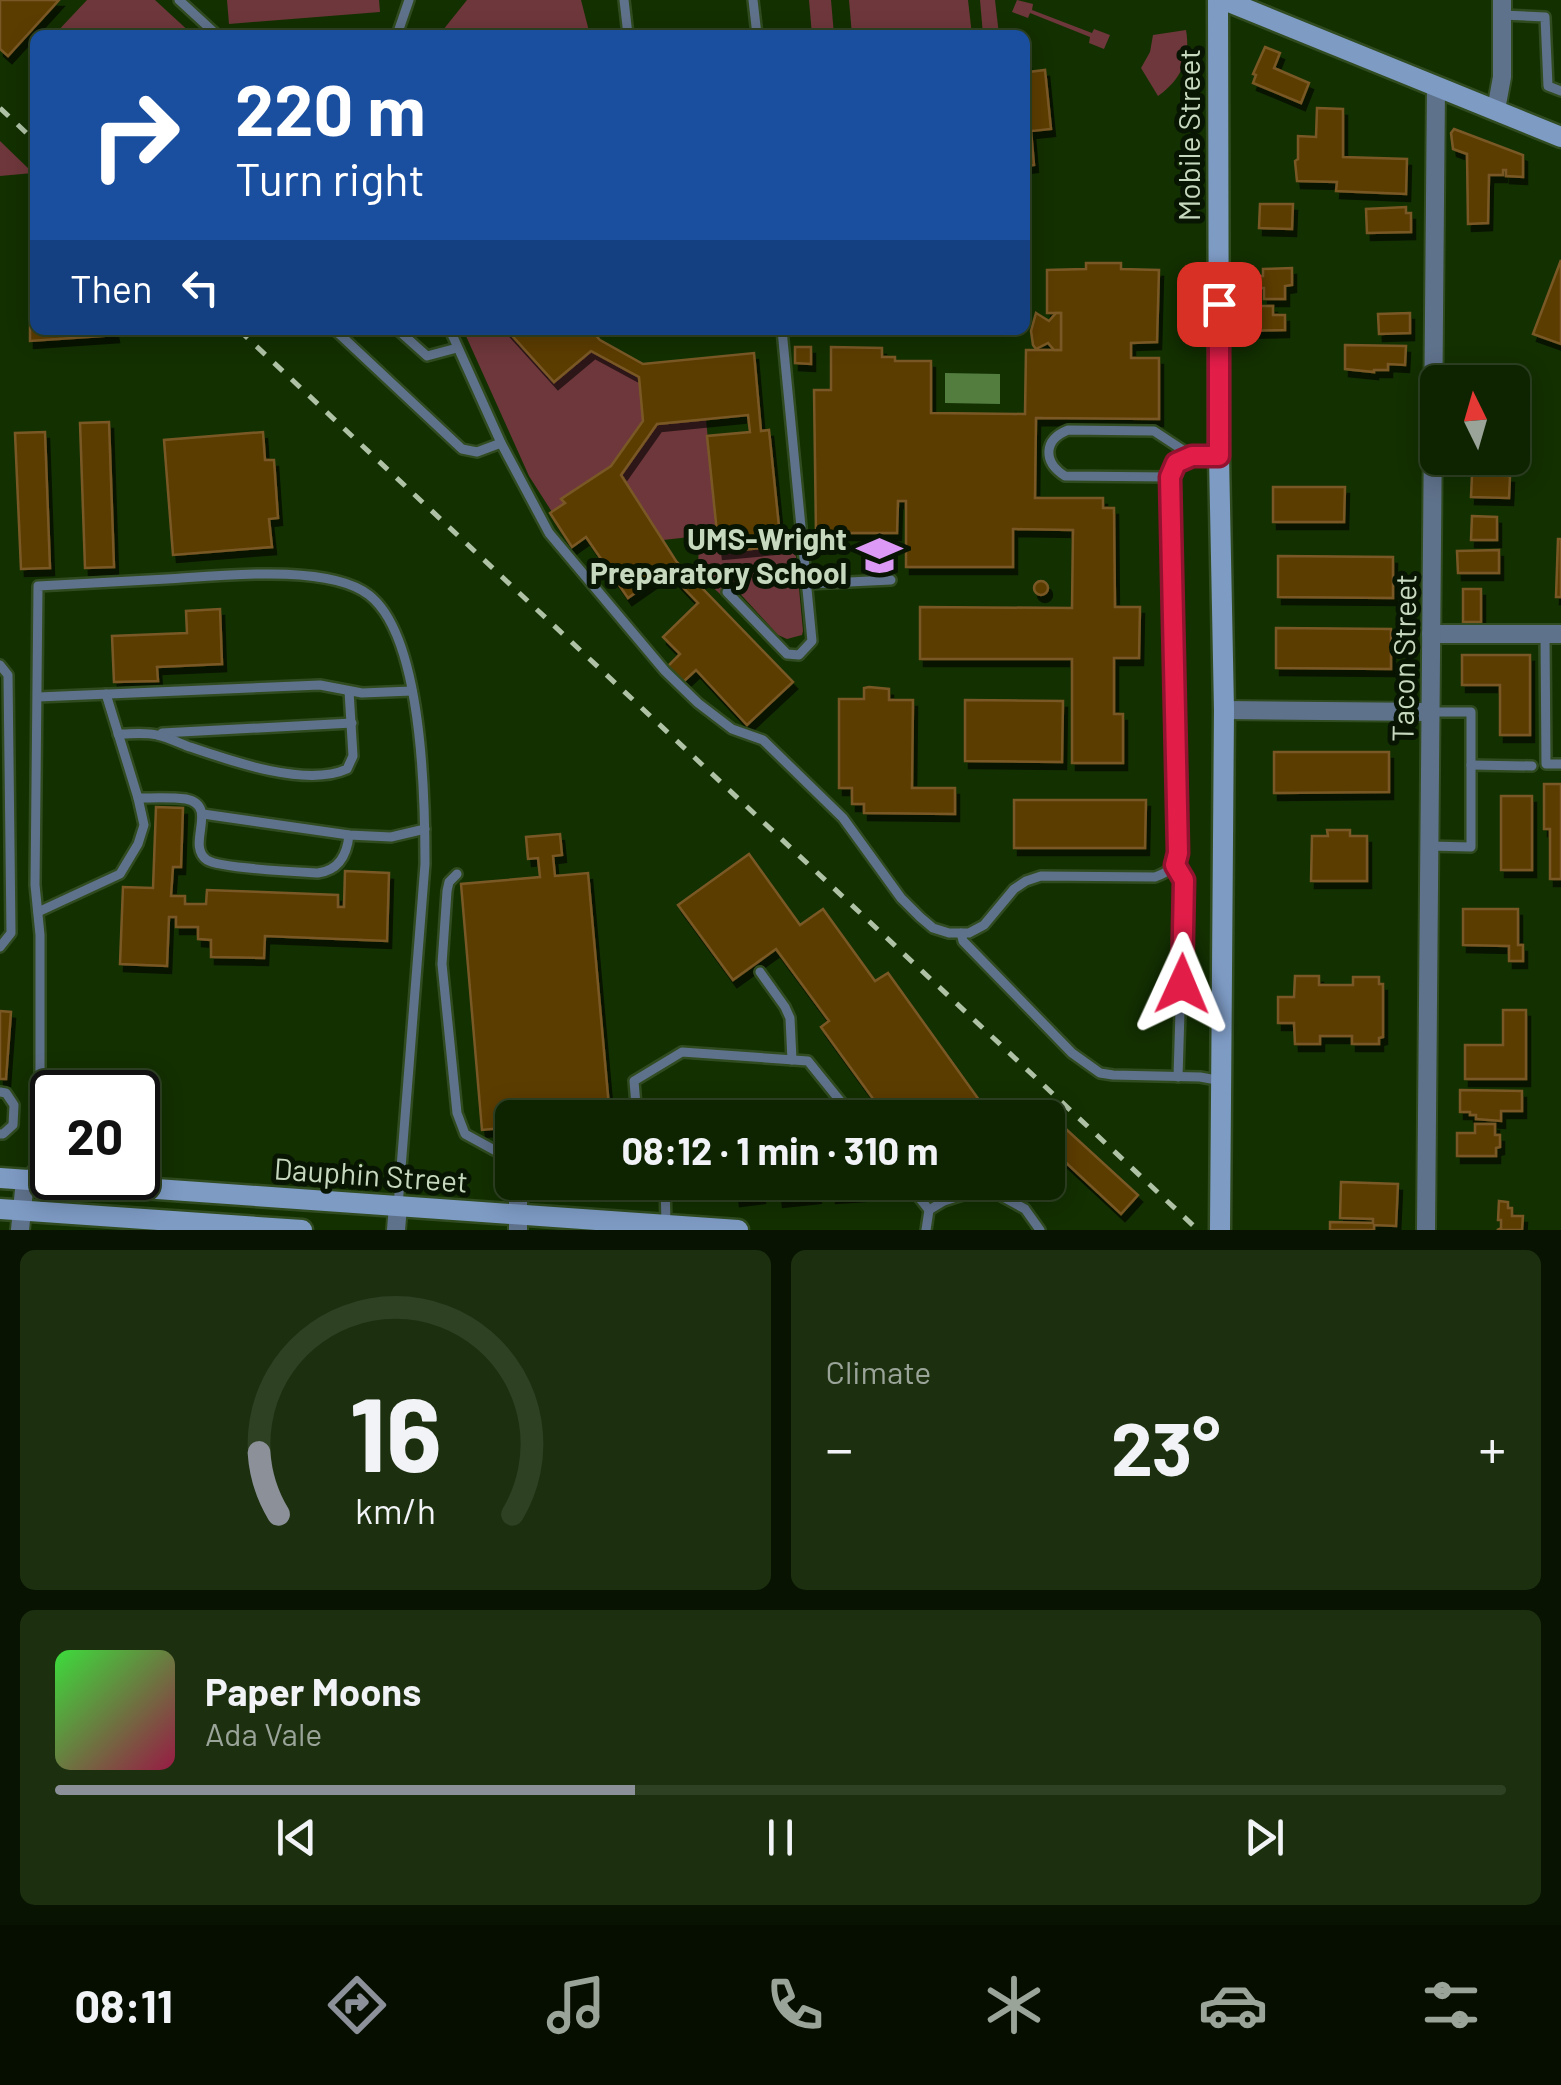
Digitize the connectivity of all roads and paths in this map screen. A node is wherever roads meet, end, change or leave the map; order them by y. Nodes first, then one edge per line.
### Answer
1 (179, 0) edge
2 (409, 0) edge
3 (624, 0) edge
4 (753, 0) edge
5 (1221, 0) edge
6 (1502, 7) edge
7 (212, 30) edge
8 (399, 30) edge
9 (627, 30) edge
10 (756, 30) edge
11 (1436, 86) junction
12 (1561, 91) edge
13 (1496, 110) junction
14 (1561, 137) edge
15 (340, 335) edge
16 (404, 335) edge
17 (452, 335) edge
18 (782, 335) edge
19 (457, 348) junction
20 (501, 442) junction
21 (1192, 456) junction
22 (1219, 456) junction
23 (1170, 477) junction
24 (891, 580) dead end
25 (807, 584) junction
26 (728, 592) dead end
27 (1431, 634) junction
28 (1553, 634) edge
29 (0, 665) edge
30 (350, 691) junction
31 (412, 691) junction
32 (106, 694) junction
33 (38, 697) junction
34 (1224, 710) junction
35 (1430, 712) junction
36 (352, 723) junction
37 (118, 734) junction
38 (154, 734) junction
39 (1561, 764) edge
40 (1471, 765) junction
41 (1532, 766) dead end
42 (138, 798) junction
43 (203, 814) junction
44 (425, 828) junction
45 (349, 835) junction
46 (5, 845) edge
47 (1429, 846) junction
48 (1175, 865) junction
49 (457, 874) dead end
50 (38, 912) junction
51 (961, 933) junction
52 (0, 946) edge
53 (760, 972) dead end
54 (792, 1060) junction
55 (1178, 1077) junction
56 (1222, 1081) junction
57 (0, 1092) edge
58 (636, 1100) edge
59 (840, 1100) edge
60 (0, 1134) edge
61 (495, 1149) edge
62 (0, 1178) edge
63 (26, 1180) junction
64 (665, 1200) edge
65 (922, 1200) edge
66 (398, 1206) junction
67 (930, 1210) junction
68 (13, 1216) edge
69 (519, 1222) edge
70 (666, 1224) junction
71 (302, 1230) edge
72 (396, 1230) edge
73 (738, 1230) edge
74 (926, 1230) edge
75 (1040, 1230) edge
76 (1220, 1230) edge
77 (1426, 1230) edge

1 - 7 lane
2 - 8 lane
3 - 9 lane
4 - 10 lane
5 - 11 street
5 - 22 street, Mobile Street
6 - 12 lane
6 - 13 street
11 - 13 street
11 - 27 street, Tacon Street
13 - 14 street
15 - 20 lane
16 - 19 lane
17 - 19 lane
18 - 25 lane
19 - 20 lane
20 - 51 lane
21 - 22 lane
21 - 23 lane
21 - 23 lane
22 - 34 street, Mobile Street
23 - 48 lane
24 - 25 lane
25 - 26 lane
27 - 28 street
27 - 35 street, Tacon Street
28 - 39 lane
29 - 46 lane
30 - 31 lane
30 - 32 lane
30 - 36 lane
31 - 33 lane
31 - 44 lane
32 - 33 lane
32 - 37 lane
33 - 50 lane
34 - 35 street
34 - 56 street, Mobile Street
35 - 40 lane
35 - 47 street, Tacon Street
36 - 38 lane
36 - 38 lane
37 - 38 lane
37 - 42 lane
40 - 41 lane
40 - 47 lane
42 - 43 lane
42 - 50 lane
43 - 45 lane
43 - 45 lane
44 - 45 lane
44 - 66 lane
46 - 52 lane
47 - 77 street, Tacon Street
48 - 51 lane
48 - 55 lane
49 - 61 lane
50 - 63 lane
51 - 55 lane
53 - 54 lane
54 - 58 lane
54 - 59 lane
55 - 56 lane
56 - 76 street, Mobile Street
57 - 60 lane
62 - 63 street, Dauphin Street
63 - 66 street, Dauphin Street
63 - 68 street
64 - 70 lane
65 - 67 lane
66 - 69 street, Dauphin Street
66 - 72 street
67 - 74 lane
67 - 75 lane
68 - 71 street, Dauphin Street
69 - 70 street, Dauphin Street
70 - 73 street, Dauphin Street

